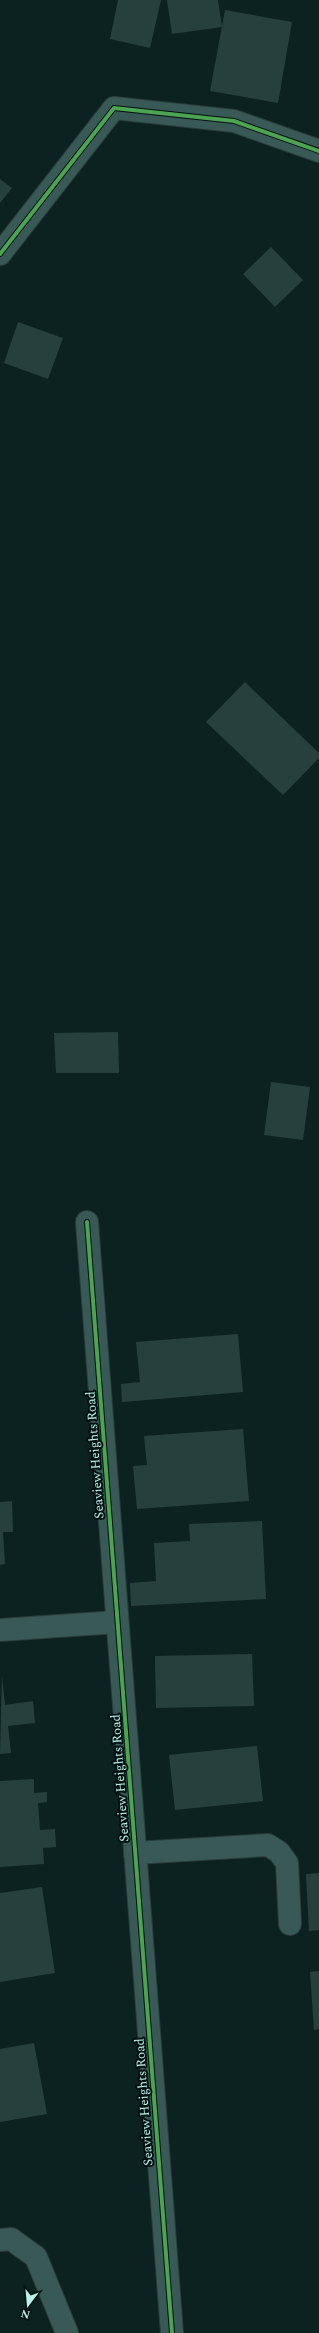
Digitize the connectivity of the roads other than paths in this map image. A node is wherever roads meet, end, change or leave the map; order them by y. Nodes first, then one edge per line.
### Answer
1 (319, 151) edge
2 (0, 254) edge
3 (87, 1222) dead end
4 (118, 1622) junction
5 (0, 1630) edge
6 (135, 1853) junction
7 (290, 1924) dead end
8 (0, 2240) edge
9 (67, 2333) edge
10 (172, 2333) edge

1 - 2 street
3 - 4 street, Seaview Heights Road
4 - 5 street
4 - 6 street, Seaview Heights Road
6 - 7 street
6 - 10 street, Seaview Heights Road
8 - 9 street

